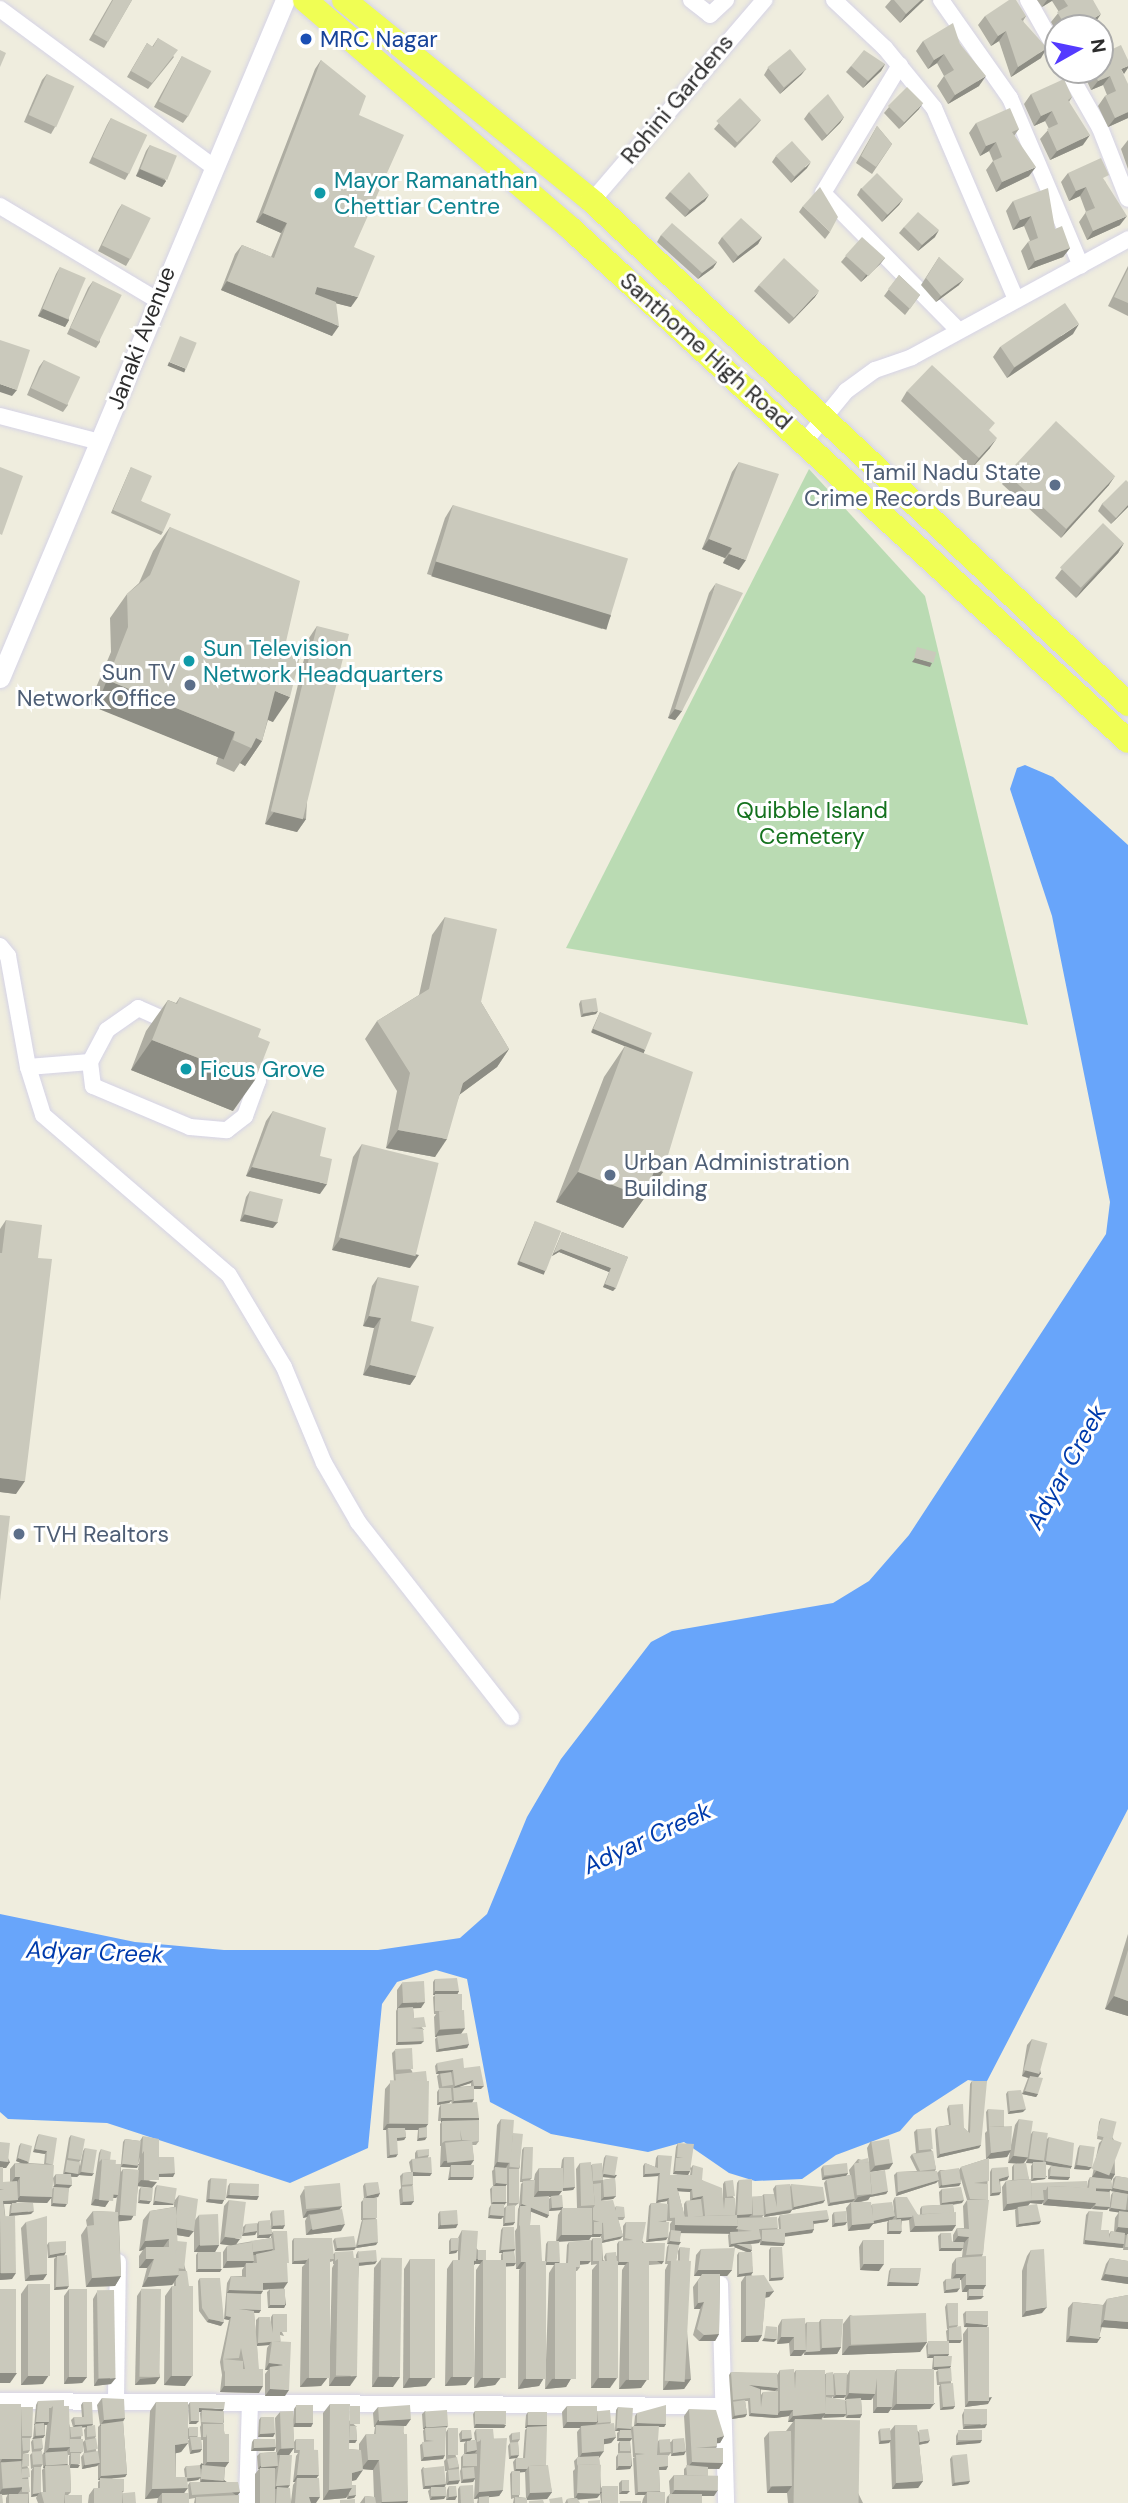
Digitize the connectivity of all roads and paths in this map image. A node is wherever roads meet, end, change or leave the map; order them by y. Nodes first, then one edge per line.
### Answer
1 (285, 0) edge
2 (305, 0) edge
3 (344, 0) edge
4 (691, 0) edge
5 (726, 0) edge
6 (764, 0) edge
7 (834, 0) edge
8 (941, 0) edge
9 (1028, 0) edge
10 (0, 9) edge
11 (1044, 28) edge
12 (900, 65) junction
13 (1076, 84) edge
14 (212, 166) junction
15 (1128, 199) edge
16 (592, 201) junction
17 (0, 206) edge
18 (1128, 239) edge
19 (1081, 266) junction
20 (1015, 297) junction
21 (157, 300) junction
22 (957, 330) junction
23 (0, 416) edge
24 (825, 416) junction
25 (806, 441) junction
26 (100, 442) junction
27 (0, 678) edge
28 (1128, 704) edge
29 (1128, 741) edge
30 (0, 946) edge
31 (189, 1030) edge
32 (239, 1052) edge
33 (90, 1062) junction
34 (28, 1067) junction
35 (511, 1717) dead end
36 (119, 2239) edge
37 (720, 2284) edge
38 (116, 2399) junction
39 (0, 2401) edge
40 (250, 2403) junction
41 (722, 2406) junction
42 (247, 2503) edge
43 (726, 2503) edge

1 - 14 street, Janaki Avenue
2 - 25 main road, Santhome High Road
3 - 16 main road, Santhome High Road
4 - 5 street
6 - 16 street, Rohini Gardens
7 - 12 street
8 - 19 street
9 - 11 street
10 - 14 street
12 - 20 street
12 - 22 street
13 - 15 street
14 - 21 street, Janaki Avenue
16 - 24 main road, Santhome High Road
17 - 21 street
18 - 19 street
19 - 20 street
20 - 22 street
21 - 26 street, Janaki Avenue
22 - 24 street
23 - 26 street
24 - 25 street
24 - 28 main road, Santhome High Road
25 - 29 main road, Santhome High Road
26 - 27 street, Janaki Avenue
30 - 34 street
31 - 33 street
32 - 33 street
33 - 34 street
34 - 35 street
36 - 38 street
37 - 41 street
38 - 39 street
38 - 40 street
40 - 41 street
40 - 42 street
41 - 43 street

